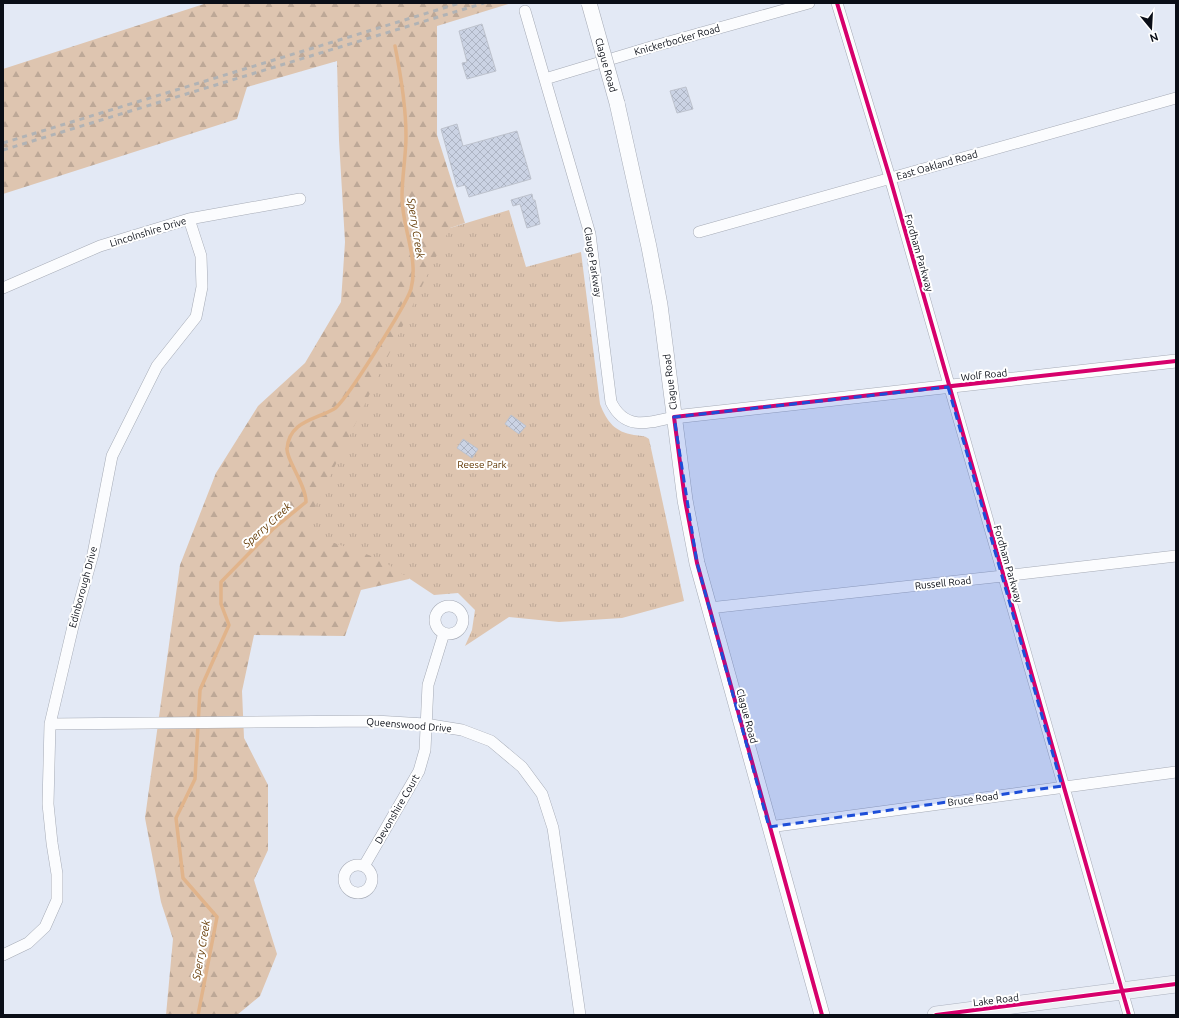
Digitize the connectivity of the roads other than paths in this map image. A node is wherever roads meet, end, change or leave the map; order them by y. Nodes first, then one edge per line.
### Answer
1 (589, 3) edge
2 (809, 3) edge
3 (837, 3) edge
4 (525, 11) dead end
5 (546, 79) junction
6 (1176, 98) edge
7 (890, 178) junction
8 (300, 199) dead end
9 (189, 219) junction
10 (699, 232) dead end
11 (3, 288) edge
12 (1176, 361) edge
13 (948, 387) junction
14 (674, 417) junction
15 (1176, 556) edge
16 (1003, 576) junction
17 (709, 608) junction
18 (444, 633) dead end
19 (50, 724) junction
20 (425, 724) junction
21 (1176, 772) edge
22 (1062, 786) junction
23 (769, 827) junction
24 (364, 866) dead end
25 (3, 956) edge
26 (1176, 984) edge
27 (1122, 992) junction
28 (580, 1015) edge
29 (822, 1015) edge
30 (936, 1015) edge
31 (1128, 1015) edge

1 - 14 main road, Clague Road, bridge
2 - 5 street, Knickerbocker Road
3 - 7 street, Fordham Parkway
4 - 5 street, Clauge Parkway
5 - 14 street, Clauge Parkway
6 - 7 street, East Oakland Road
7 - 10 street, East Oakland Road
7 - 13 street, Fordham Parkway
8 - 9 street, Lincolnshire Drive
9 - 11 street, Lincolnshire Drive
9 - 19 street, Edinborough Drive
12 - 13 street, Wolf Road
13 - 14 street, Wolf Road
13 - 16 street, Fordham Parkway
14 - 17 main road, Clague Road
15 - 16 street, Russell Road
16 - 17 street, Russell Road
16 - 22 street, Fordham Parkway
17 - 23 main road, Clague Road
18 - 20 street, Devonshire Court
19 - 20 street, Queenswood Drive
19 - 25 street, Edinborough Drive
20 - 24 street, Devonshire Court
20 - 28 street, Queenswood Drive
21 - 22 street, Bruce Road
22 - 23 street, Bruce Road
22 - 27 street, Fordham Parkway
23 - 29 main road, Clague Road
26 - 27 main road, Lake Road
27 - 30 main road, Lake Road
27 - 31 street, Fordham Parkway

